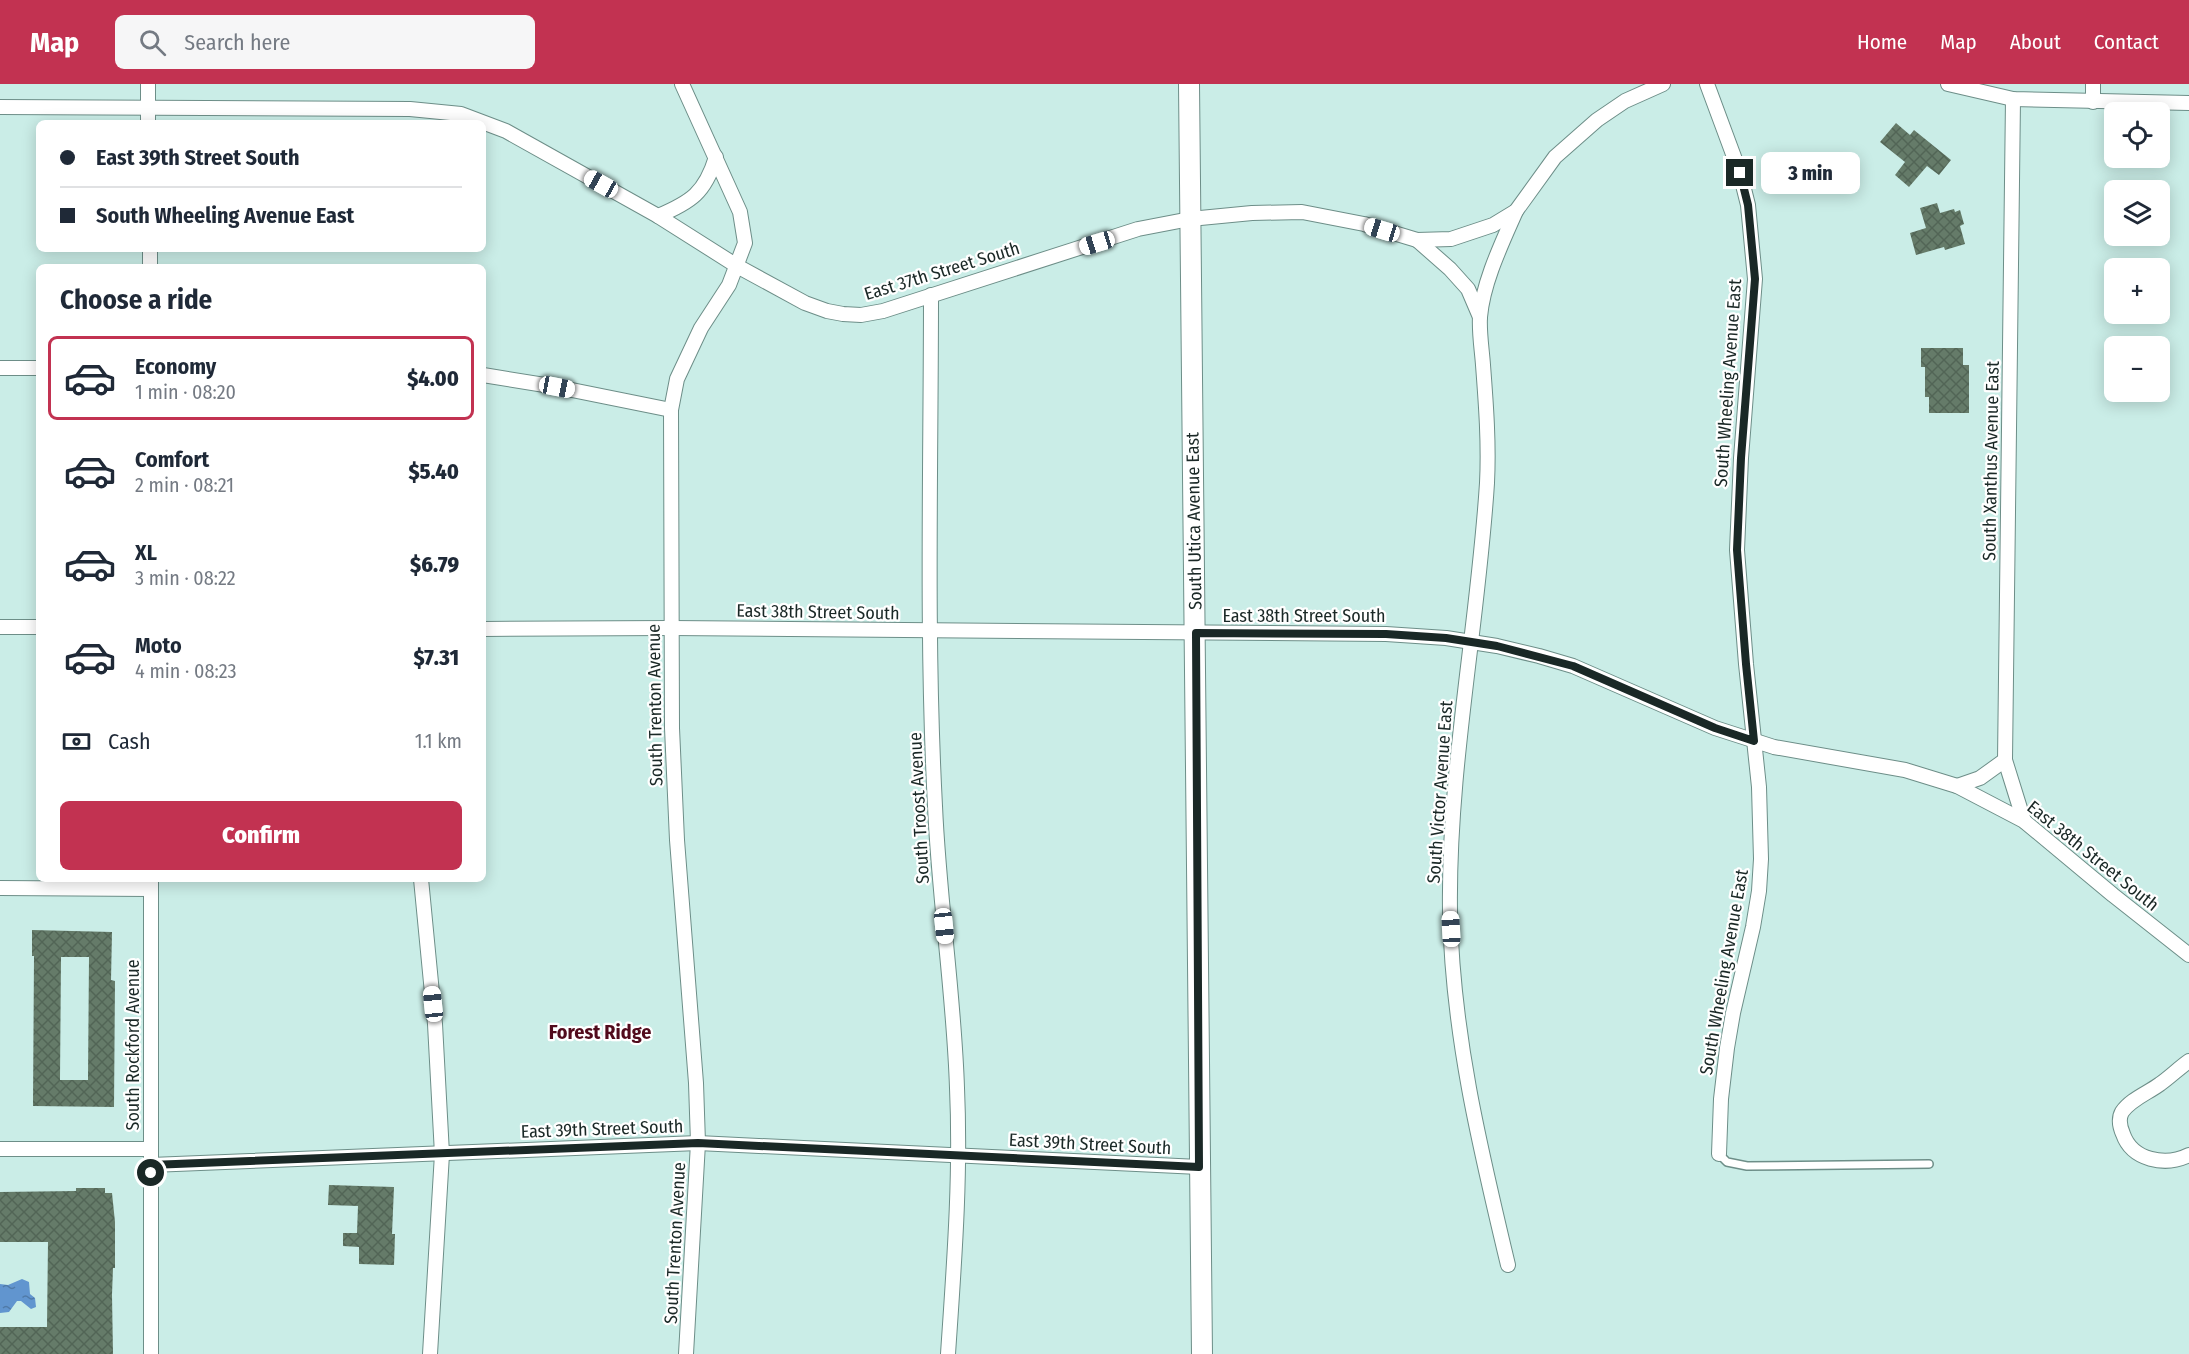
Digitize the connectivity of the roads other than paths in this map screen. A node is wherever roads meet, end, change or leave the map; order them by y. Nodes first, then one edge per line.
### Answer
1 (148, 84) edge
2 (682, 84) edge
3 (1189, 84) edge
4 (1663, 84) edge
5 (1707, 84) edge
6 (1948, 84) edge
7 (2093, 84) edge
8 (2013, 99) junction
9 (2093, 102) junction
10 (2189, 103) edge
11 (0, 107) edge
12 (148, 109) junction
13 (148, 120) edge
14 (481, 120) edge
15 (486, 122) edge
16 (716, 157) junction
17 (1516, 211) junction
18 (658, 216) junction
19 (1190, 219) junction
20 (1418, 240) junction
21 (737, 266) junction
22 (931, 295) junction
23 (1480, 317) junction
24 (0, 368) edge
25 (36, 368) edge
26 (486, 375) edge
27 (671, 410) junction
28 (0, 627) edge
29 (36, 627) edge
30 (671, 628) junction
31 (486, 629) edge
32 (931, 631) junction
33 (1196, 633) junction
34 (1471, 642) junction
35 (1754, 741) junction
36 (2005, 760) junction
37 (1957, 786) junction
38 (2024, 821) junction
39 (421, 882) edge
40 (151, 884) edge
41 (0, 888) edge
42 (2189, 955) edge
43 (2189, 1061) edge
44 (698, 1143) junction
45 (0, 1149) edge
46 (151, 1149) junction
47 (442, 1154) junction
48 (958, 1154) junction
49 (1719, 1154) joint
50 (2189, 1155) edge
51 (1929, 1164) dead end
52 (151, 1165) junction
53 (1199, 1167) junction
54 (1508, 1265) dead end
55 (151, 1354) edge
56 (430, 1354) edge
57 (686, 1354) edge
58 (948, 1354) edge
59 (1202, 1354) edge

1 - 12 street
2 - 16 street, South Trenton Avenue
3 - 19 street, South Utica Avenue East
4 - 17 street, East 37th Street South
5 - 35 street, South Wheeling Avenue East
6 - 8 street
7 - 9 street
8 - 9 street
8 - 36 street, South Xanthus Avenue East
9 - 10 street
11 - 12 street, East 37th Street South
12 - 13 street
12 - 14 street, East 37th Street South
15 - 18 street, East 37th Street South
16 - 18 street
16 - 21 street, South Trenton Avenue
17 - 20 street, East 37th Street South
17 - 23 street, South Victor Avenue East
18 - 21 street, East 37th Street South
19 - 20 street, East 37th Street South
19 - 22 street, East 37th Street South
19 - 33 street, South Utica Avenue East
20 - 23 street, South Victor Avenue East
21 - 22 street, East 37th Street South
21 - 27 street, South Trenton Avenue
22 - 32 street, South Troost Avenue
23 - 34 street, South Victor Avenue East
24 - 25 street
26 - 27 street
27 - 30 street, South Trenton Avenue
28 - 29 street
30 - 31 street, East 38th Street South
30 - 32 street, East 38th Street South
30 - 44 street, South Trenton Avenue
32 - 33 street, East 38th Street South
32 - 48 street, South Troost Avenue
33 - 34 street, East 38th Street South
33 - 53 street, South Utica Avenue East
34 - 35 street, East 38th Street South
34 - 54 street, South Victor Avenue East
35 - 37 street, East 38th Street South
35 - 49 street, South Wheeling Avenue East
36 - 37 street
36 - 38 street, South Xanthus Avenue East
37 - 38 street, East 38th Street South
38 - 42 street, East 38th Street South
39 - 47 street
40 - 41 street
40 - 46 street, South Rockford Avenue
43 - 50 street
44 - 47 street, East 39th Street South
44 - 48 street, East 39th Street South
44 - 57 street, South Trenton Avenue
45 - 46 street
46 - 52 street, South Rockford Avenue
47 - 52 street, East 39th Street South
47 - 56 street
48 - 53 street, East 39th Street South
48 - 58 street, South Troost Avenue
49 - 51 lane
52 - 55 street, South Rockford Avenue
53 - 59 street, South Utica Avenue East

